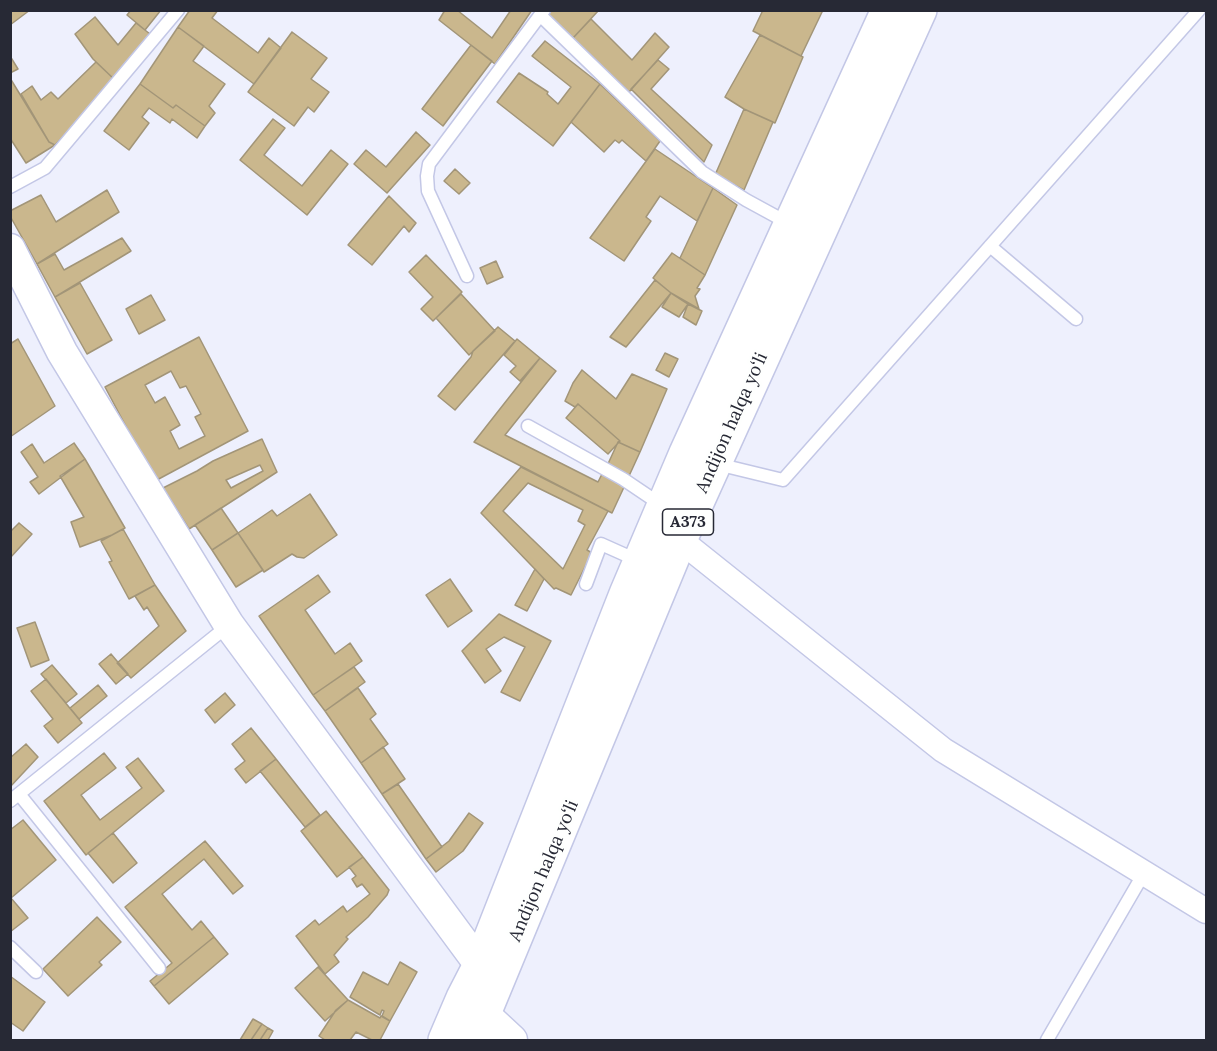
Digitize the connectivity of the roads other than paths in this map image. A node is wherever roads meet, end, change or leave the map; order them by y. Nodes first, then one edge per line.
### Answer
1 (178, 10) edge
2 (888, 10) edge
3 (920, 10) edge
4 (1199, 10) edge
5 (542, 13) edge
6 (10, 188) edge
7 (790, 224) junction
8 (990, 246) junction
9 (10, 249) edge
10 (467, 276) dead end
11 (1076, 319) dead end
12 (528, 426) dead end
13 (713, 463) junction
14 (663, 507) junction
15 (680, 540) junction
16 (640, 561) junction
17 (586, 584) dead end
18 (229, 625) junction
19 (15, 797) edge
20 (1144, 873) junction
21 (1206, 911) edge
22 (10, 947) edge
23 (480, 965) junction
24 (159, 968) dead end
25 (36, 972) dead end
26 (478, 1028) edge
27 (445, 1041) edge
28 (512, 1041) edge
29 (1047, 1041) edge

1 - 6 lane
2 - 7 highway, Andijon halqa yo‘li / A373
3 - 13 highway, Andijon halqa yo‘li / A373
4 - 8 lane
5 - 7 lane
5 - 10 lane
7 - 14 highway, Andijon halqa yo‘li / A373
8 - 11 lane
8 - 13 lane
9 - 18 street
12 - 14 lane
13 - 15 highway, Andijon halqa yo‘li / A373
14 - 16 highway, Andijon halqa yo‘li / A373
15 - 20 street
15 - 26 highway, Andijon halqa yo‘li / A373
16 - 17 lane
16 - 23 highway, Andijon halqa yo‘li / A373
18 - 19 lane
18 - 23 street
19 - 24 lane
20 - 21 street
20 - 29 lane
22 - 25 lane
23 - 27 highway, Andijon halqa yo‘li / A373
26 - 28 street

